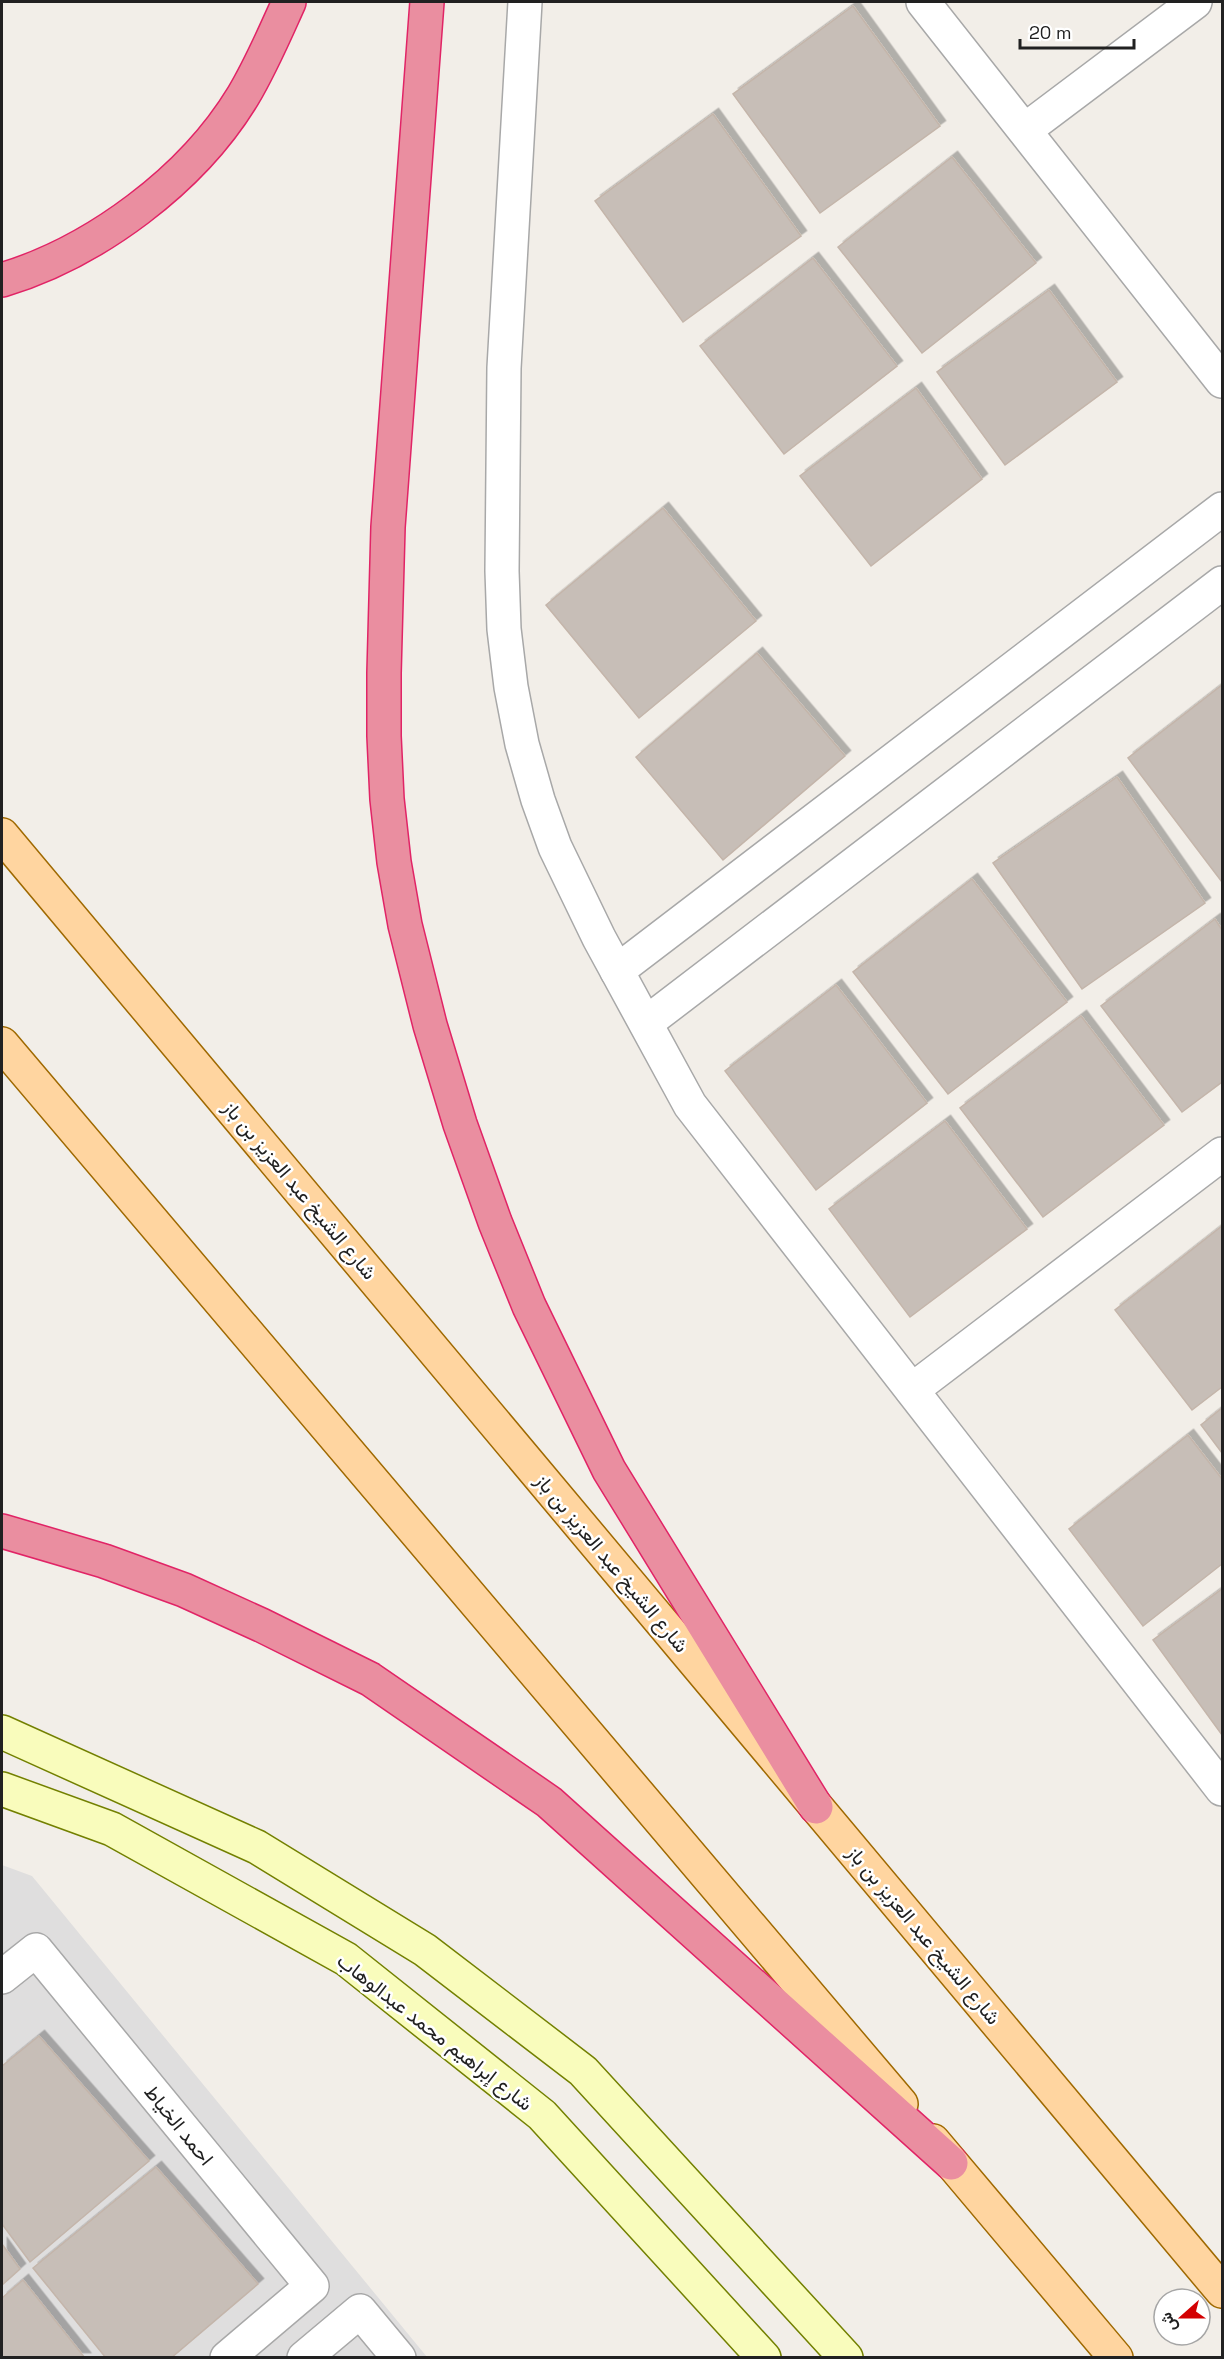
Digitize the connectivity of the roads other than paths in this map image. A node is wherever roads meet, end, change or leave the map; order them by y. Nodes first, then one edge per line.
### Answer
1 (289, 2) edge
2 (427, 2) edge
3 (525, 2) edge
4 (923, 2) edge
5 (1195, 2) edge
6 (1024, 130) junction
7 (2, 280) edge
8 (1222, 381) edge
9 (1222, 509) edge
10 (1222, 583) edge
11 (2, 835) edge
12 (617, 972) junction
13 (646, 1023) junction
14 (2, 1044) edge
15 (1222, 1154) edge
16 (912, 1390) junction
17 (2, 1531) edge
18 (2, 1732) edge
19 (2, 1789) edge
20 (1222, 1789) edge
21 (816, 1807) junction
22 (2, 1977) edge
23 (951, 2163) junction
24 (1222, 2291) edge
25 (227, 2358) edge
26 (304, 2358) edge
27 (399, 2358) edge
28 (764, 2358) edge
29 (846, 2358) edge
30 (1116, 2358) edge

1 - 7 highway
2 - 21 highway
3 - 12 street
4 - 6 street
5 - 6 street
6 - 8 street
9 - 12 street
10 - 13 street
11 - 21 main road, شارع الشيخ عبد العزيز بن باز
12 - 13 street
13 - 16 street
14 - 23 main road
15 - 16 street
16 - 20 street
17 - 23 highway
18 - 29 street
19 - 28 street, شارع إبراهيم محمد عبدالوهاب
21 - 24 main road, شارع الشيخ عبد العزيز بن باز
22 - 25 street, احمد الخياط
23 - 30 main road
26 - 27 street

